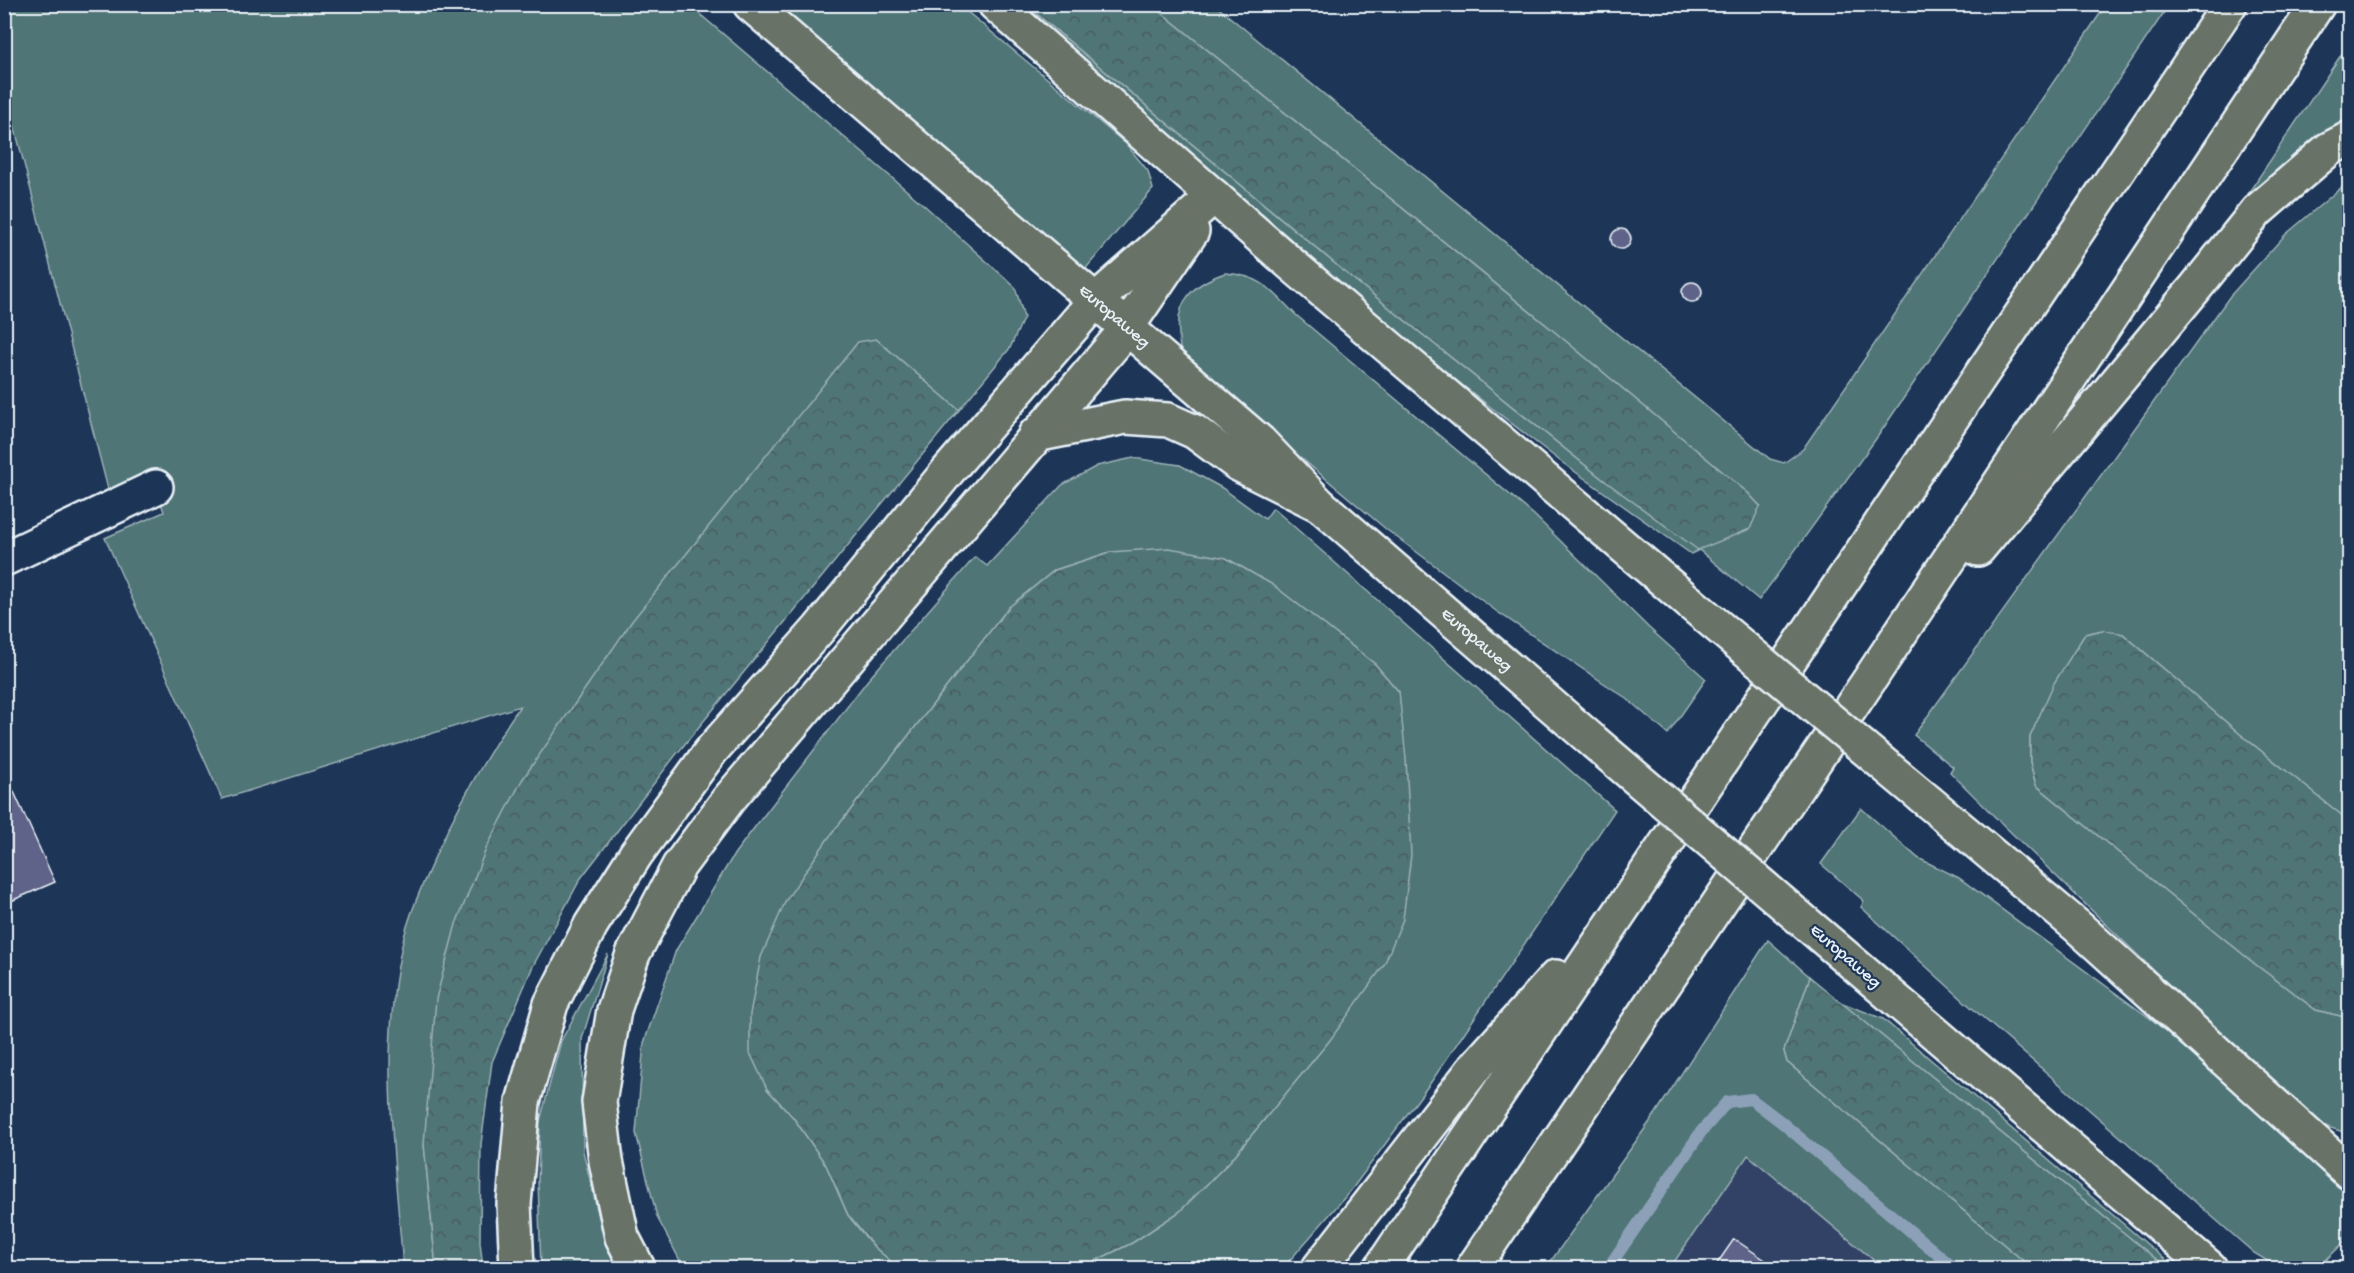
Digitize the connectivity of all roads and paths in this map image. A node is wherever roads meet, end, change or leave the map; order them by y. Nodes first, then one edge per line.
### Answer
1 (750, 4) edge
2 (995, 4) edge
3 (2230, 4) edge
4 (2318, 4) edge
5 (2349, 138) edge
6 (1214, 196) junction
7 (1095, 301) junction
8 (1126, 328) junction
9 (1035, 435) junction
10 (156, 487) dead end
11 (1320, 505) junction
12 (4, 559) edge
13 (1872, 676) junction
14 (1636, 889) junction
15 (2349, 1173) edge
16 (518, 1269) edge
17 (638, 1269) edge
18 (1319, 1269) edge
19 (1381, 1269) edge
20 (1473, 1269) edge
21 (2210, 1269) edge

1 - 7 main road, Europaweg
2 - 6 main road
3 - 14 main road
4 - 13 main road
5 - 13 main road
6 - 7 main road
6 - 8 main road
6 - 15 main road, bridge
7 - 8 main road, Europaweg
7 - 16 main road
8 - 9 main road
8 - 11 main road, Europaweg
9 - 11 main road
9 - 17 main road
10 - 12 street
11 - 21 main road, Europaweg, bridge
13 - 20 main road
14 - 18 main road
14 - 19 main road

